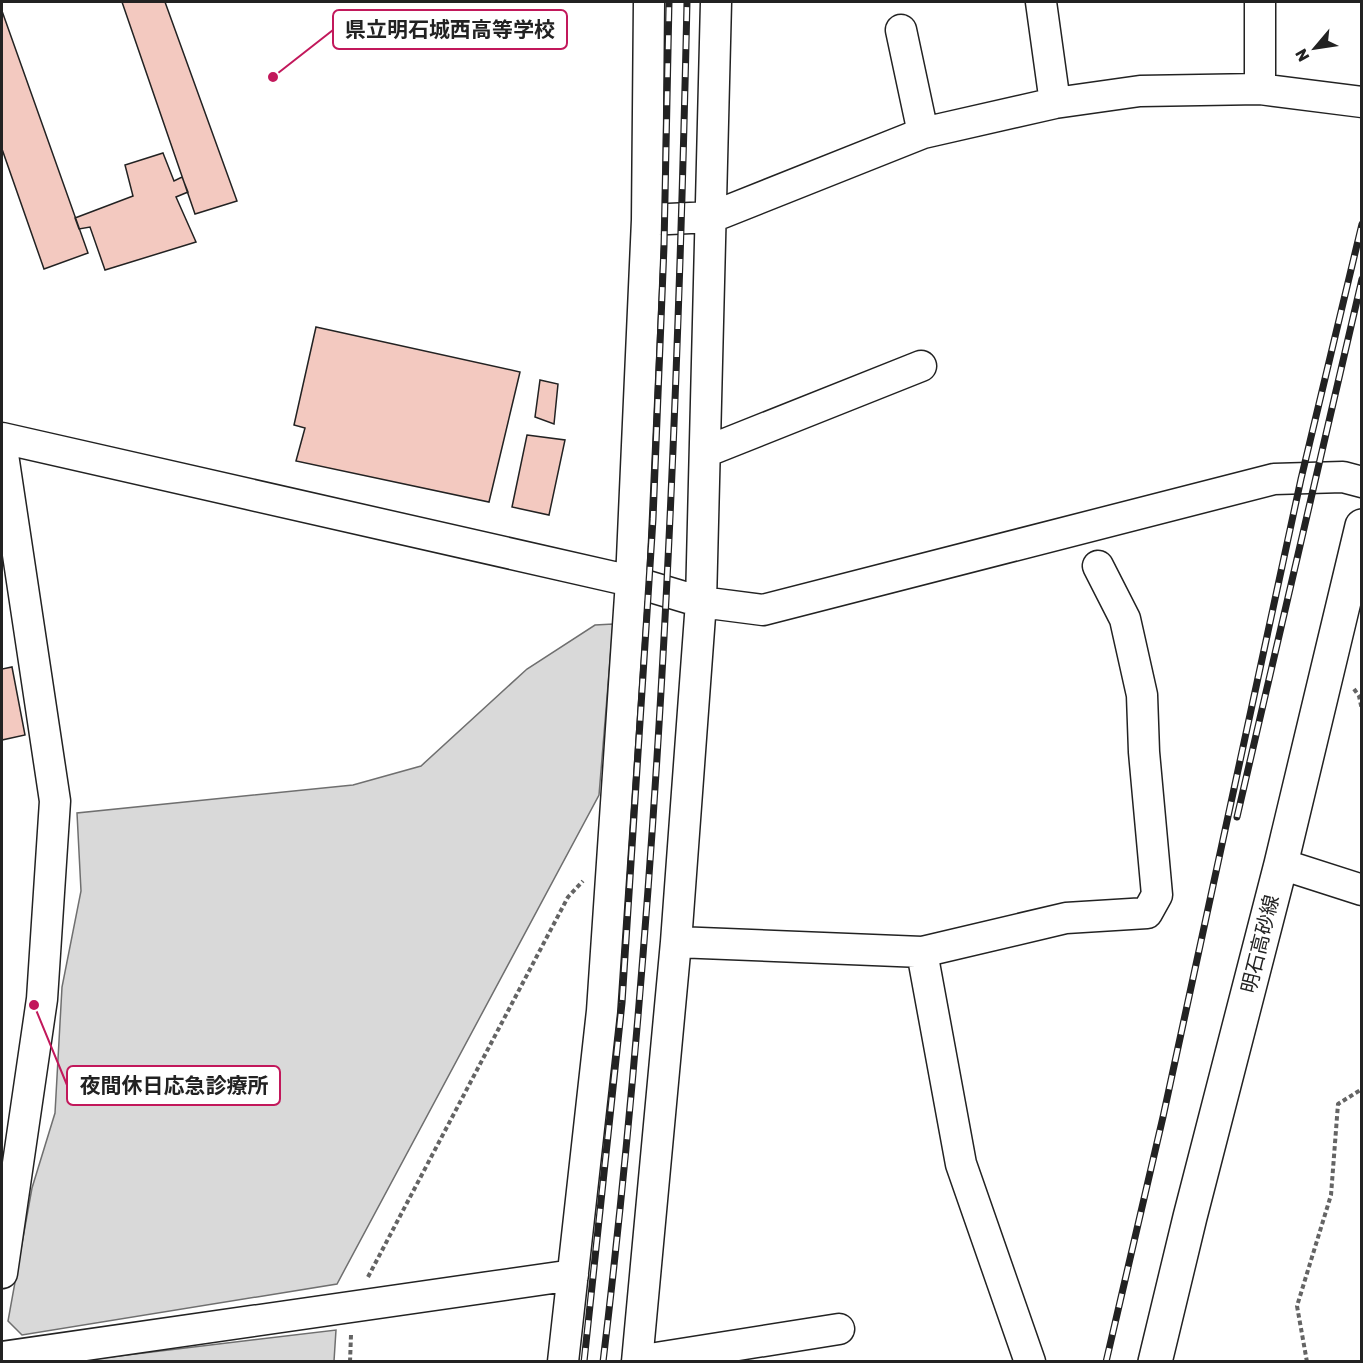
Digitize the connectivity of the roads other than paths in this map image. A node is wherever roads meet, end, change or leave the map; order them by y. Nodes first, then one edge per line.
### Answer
1 (649, 2) edge
2 (716, 2) edge
3 (1041, 2) edge
4 (1260, 2) edge
5 (901, 30) dead end
6 (1260, 88) junction
7 (1362, 102) edge
8 (1055, 103) junction
9 (923, 132) junction
10 (712, 218) junction
11 (647, 220) junction
12 (921, 366) dead end
13 (2, 438) edge
14 (2, 448) edge
15 (705, 452) junction
16 (1362, 482) edge
17 (1362, 526) edge
18 (1098, 566) dead end
19 (631, 580) junction
20 (701, 602) junction
21 (1281, 864) junction
22 (1362, 890) edge
23 (676, 942) junction
24 (922, 952) junction
25 (2, 1273) edge
26 (573, 1275) junction
27 (839, 1329) dead end
28 (2, 1357) edge
29 (637, 1361) edge
30 (563, 1362) edge
31 (1030, 1362) edge
32 (1155, 1362) edge

1 - 11 street
2 - 10 street
3 - 8 street
4 - 6 street
5 - 9 street
6 - 7 street
6 - 8 street
8 - 9 street
9 - 10 street
10 - 11 street
10 - 15 street
11 - 19 street
12 - 15 street
13 - 19 street
14 - 25 street
15 - 20 street
16 - 20 street
17 - 21 main road, 明石高砂線
18 - 24 street
19 - 20 street
19 - 26 street
20 - 23 street
21 - 22 street
21 - 32 main road, 明石高砂線
23 - 24 street
23 - 29 street
24 - 31 street
26 - 28 street
26 - 30 street
27 - 29 street

